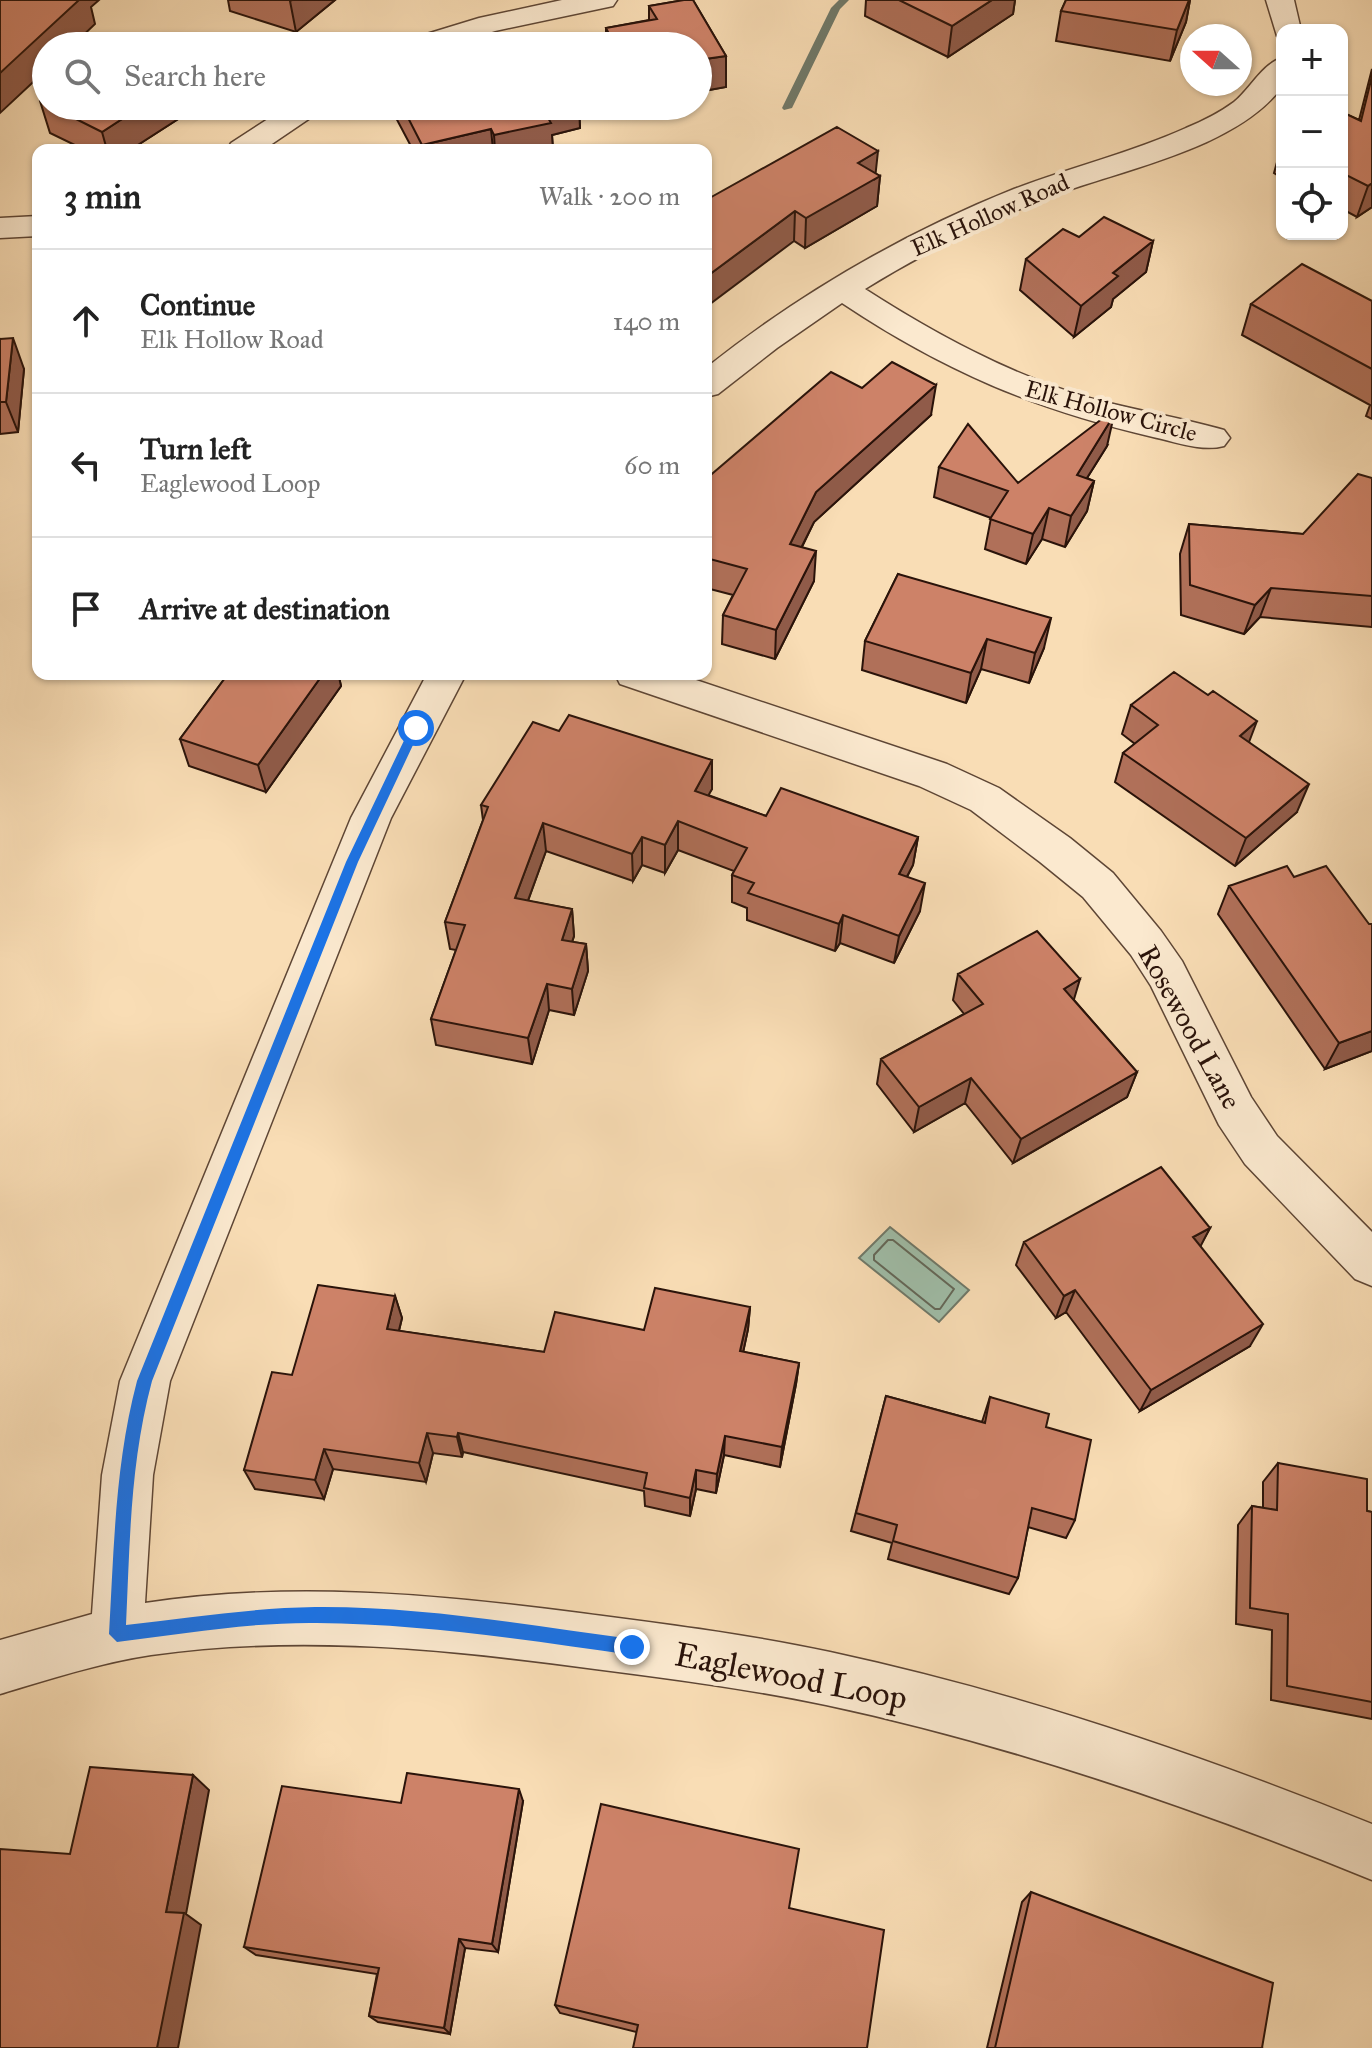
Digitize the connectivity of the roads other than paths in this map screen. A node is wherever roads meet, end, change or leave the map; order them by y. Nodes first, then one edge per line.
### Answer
1 (603, 0) edge
2 (1280, 0) edge
3 (1286, 24) edge
4 (463, 32) edge
5 (1276, 77) edge
6 (287, 120) edge
7 (251, 144) edge
8 (32, 226) edge
9 (0, 228) edge
10 (843, 289) junction
11 (712, 381) edge
12 (1212, 438) dead end
13 (444, 680) edge
14 (652, 680) edge
15 (1372, 1264) edge
16 (117, 1634) junction
17 (0, 1667) edge
18 (1372, 1852) edge

1 - 4 street
2 - 3 street
5 - 10 street, Elk Hollow Road
6 - 7 street
8 - 9 street
10 - 11 street, Elk Hollow Road
10 - 12 street, Elk Hollow Circle
13 - 16 street
14 - 15 street, Rosewood Lane
16 - 17 street, Eaglewood Loop
16 - 18 street, Eaglewood Loop

